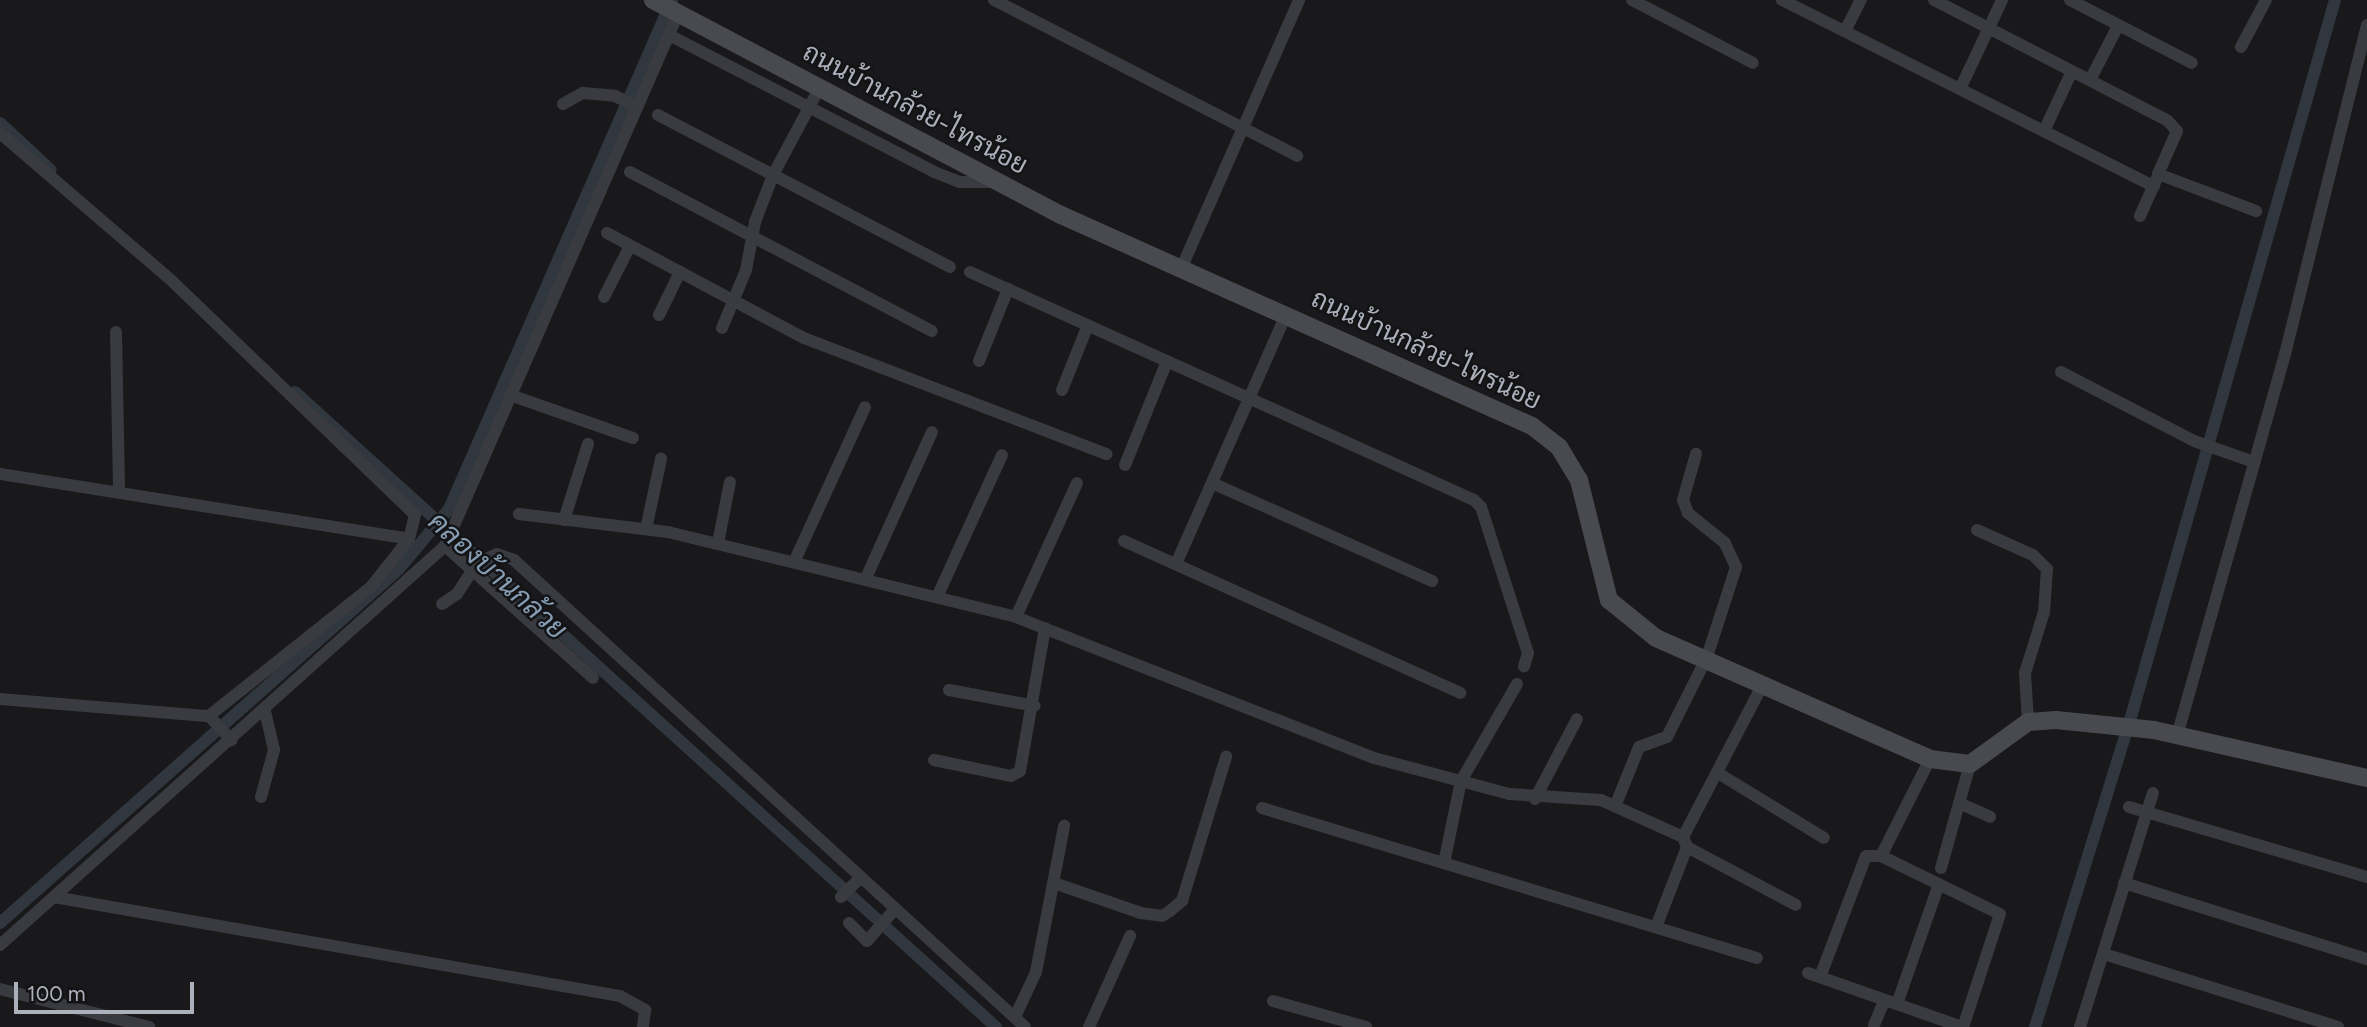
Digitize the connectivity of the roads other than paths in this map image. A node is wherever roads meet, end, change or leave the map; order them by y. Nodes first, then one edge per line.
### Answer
1 (994, 0) edge
2 (1299, 0) edge
3 (1632, 0) edge
4 (1783, 0) edge
5 (1861, 0) edge
6 (1934, 0) edge
7 (2002, 0) edge
8 (2070, 0) edge
9 (2266, 0) edge
10 (667, 8) edge
11 (2367, 25) edge
12 (2119, 26) junction
13 (1989, 28) junction
14 (1845, 31) junction
15 (669, 36) junction
16 (2241, 47) dead end
17 (1752, 63) dead end
18 (2192, 64) dead end
19 (2072, 71) junction
20 (2090, 80) junction
21 (820, 87) junction
22 (1960, 89) junction
23 (563, 104) dead end
24 (636, 106) junction
25 (809, 109) junction
26 (658, 115) dead end
27 (1240, 131) junction
28 (2044, 131) junction
29 (0, 133) edge
30 (1297, 156) dead end
31 (630, 172) dead end
32 (773, 175) junction
33 (2156, 180) junction
34 (997, 182) junction
35 (2256, 211) dead end
36 (2140, 216) dead end
37 (607, 233) dead end
38 (752, 236) junction
39 (630, 246) junction
40 (950, 267) dead end
41 (1181, 269) junction
42 (680, 272) junction
43 (970, 272) dead end
44 (1008, 289) junction
45 (604, 297) dead end
46 (734, 300) junction
47 (659, 315) dead end
48 (1286, 315) junction
49 (1088, 326) junction
50 (722, 328) dead end
51 (932, 331) dead end
52 (116, 332) dead end
53 (979, 361) dead end
54 (1167, 361) junction
55 (2061, 372) dead end
56 (1062, 390) dead end
57 (513, 396) junction
58 (1249, 398) junction
59 (865, 407) dead end
60 (932, 432) dead end
61 (633, 438) dead end
62 (587, 444) dead end
63 (1106, 454) dead end
64 (1696, 454) dead end
65 (1002, 455) dead end
66 (661, 459) dead end
67 (2254, 462) junction
68 (1125, 466) dead end
69 (0, 474) edge
70 (730, 482) dead end
71 (1077, 483) dead end
72 (1212, 483) junction
73 (119, 492) junction
74 (519, 514) dead end
75 (564, 520) junction
76 (646, 529) junction
77 (1977, 530) dead end
78 (409, 539) junction
79 (1124, 541) dead end
80 (447, 543) junction
81 (718, 543) junction
82 (795, 560) junction
83 (1176, 564) junction
84 (475, 567) junction
85 (866, 578) junction
86 (1432, 581) dead end
87 (937, 597) junction
88 (442, 604) dead end
89 (1016, 617) junction
90 (1045, 628) junction
91 (1707, 657) junction
92 (1524, 666) dead end
93 (593, 678) dead end
94 (1517, 684) dead end
95 (1762, 686) junction
96 (949, 690) dead end
97 (1460, 693) dead end
98 (0, 699) edge
99 (1035, 706) junction
100 (265, 712) junction
101 (212, 719) junction
102 (1577, 719) dead end
103 (2028, 722) junction
104 (2177, 736) junction
105 (229, 738) junction
106 (1226, 757) dead end
107 (1930, 759) junction
108 (934, 760) dead end
109 (1970, 764) junction
110 (1718, 773) junction
111 (2367, 778) edge
112 (1461, 781) junction
113 (2153, 793) dead end
114 (261, 797) dead end
115 (1535, 799) junction
116 (1959, 803) junction
117 (1616, 804) junction
118 (2129, 807) dead end
119 (1262, 808) dead end
120 (2147, 810) junction
121 (1990, 817) dead end
122 (1065, 826) dead end
123 (1824, 838) dead end
124 (1685, 842) junction
125 (1881, 856) junction
126 (1444, 863) junction
127 (1941, 869) dead end
128 (2367, 877) edge
129 (859, 879) junction
130 (1054, 883) junction
131 (2124, 883) junction
132 (1939, 884) junction
133 (843, 895) dead end
134 (54, 897) junction
135 (1796, 905) dead end
136 (893, 911) junction
137 (849, 923) dead end
138 (1656, 928) junction
139 (1130, 936) dead end
140 (0, 945) edge
141 (2104, 954) junction
142 (1757, 958) dead end
143 (2367, 959) edge
144 (0, 989) edge
145 (1273, 1001) dead end
146 (1891, 1003) junction
147 (1015, 1017) junction
148 (1874, 1025) dead end
149 (149, 1027) edge
150 (643, 1027) edge
151 (1026, 1027) edge
152 (1089, 1027) edge
153 (1367, 1027) edge
154 (1963, 1027) edge
155 (2080, 1027) edge
156 (2338, 1027) edge

1 - 27 street
2 - 27 street
3 - 17 street
4 - 14 street
5 - 14 street
6 - 13 street
7 - 13 street
8 - 12 street
9 - 16 street
10 - 15 street
10 - 21 street, ถนนบ้านกล้วย-ไทรน้อย
11 - 67 street
12 - 18 street
12 - 20 street
13 - 19 street
13 - 22 street
14 - 22 street
15 - 24 street
15 - 25 street
19 - 20 street
19 - 28 street
20 - 33 street
21 - 25 street
21 - 34 street, ถนนบ้านกล้วย-ไทรน้อย
22 - 28 street
23 - 24 street
24 - 57 street
25 - 32 street
25 - 34 street
26 - 32 street
27 - 30 street
27 - 41 street
28 - 33 street
29 - 78 street
31 - 38 street
32 - 38 street
32 - 40 street
33 - 35 street
33 - 36 street
34 - 41 street, ถนนบ้านกล้วย-ไทรน้อย
37 - 39 street
38 - 46 street
38 - 51 street
39 - 42 street
39 - 45 street
41 - 48 street, ถนนบ้านกล้วย-ไทรน้อย
42 - 46 street
42 - 47 street
43 - 44 street
44 - 49 street
44 - 53 street
46 - 50 street
46 - 63 street
48 - 58 street
48 - 91 street, ถนนบ้านกล้วย-ไทรน้อย
49 - 54 street
49 - 56 street
52 - 73 street
54 - 58 street
54 - 68 street
55 - 67 street
57 - 61 street
57 - 80 street
58 - 72 street
58 - 92 street
59 - 82 street
60 - 85 street
62 - 75 street
64 - 91 street
65 - 87 street
66 - 76 street
67 - 104 street
69 - 73 street
70 - 81 street
71 - 89 street
72 - 83 street
72 - 86 street
73 - 78 street
74 - 75 street
75 - 76 street
76 - 81 street
77 - 103 street
78 - 101 street
79 - 83 street
80 - 84 street
80 - 100 street
81 - 82 street
82 - 85 street
83 - 97 street
84 - 88 street
84 - 93 street
84 - 129 street
85 - 87 street
87 - 89 street
89 - 90 street
90 - 99 street
90 - 112 street
91 - 95 street, ถนนบ้านกล้วย-ไทรน้อย
91 - 117 street
94 - 112 street
95 - 107 street, ถนนบ้านกล้วย-ไทรน้อย
95 - 110 street
96 - 99 street
98 - 101 street
99 - 108 street
100 - 105 street
100 - 114 street
101 - 105 street
102 - 115 street
103 - 104 street
103 - 109 street
104 - 111 street
105 - 134 street
106 - 130 street
107 - 109 street, ถนนบ้านกล้วย-ไทรน้อย
107 - 125 street
109 - 116 street
110 - 123 street
110 - 124 street
112 - 115 street
112 - 126 street
113 - 120 street
115 - 117 street
116 - 121 street
116 - 127 street
117 - 124 street
118 - 120 street
119 - 126 street
120 - 128 street
120 - 131 street
122 - 130 street
124 - 135 street
124 - 138 street
125 - 132 street
125 - 146 street
126 - 138 street
129 - 133 street
129 - 136 street
130 - 147 street
131 - 141 street
131 - 143 street
132 - 146 street
132 - 154 street
134 - 140 street
134 - 150 street
136 - 137 street
136 - 147 street
138 - 142 street
139 - 152 street
141 - 155 street
141 - 156 street
144 - 149 street
145 - 153 street
146 - 148 street
146 - 154 street
147 - 151 street

